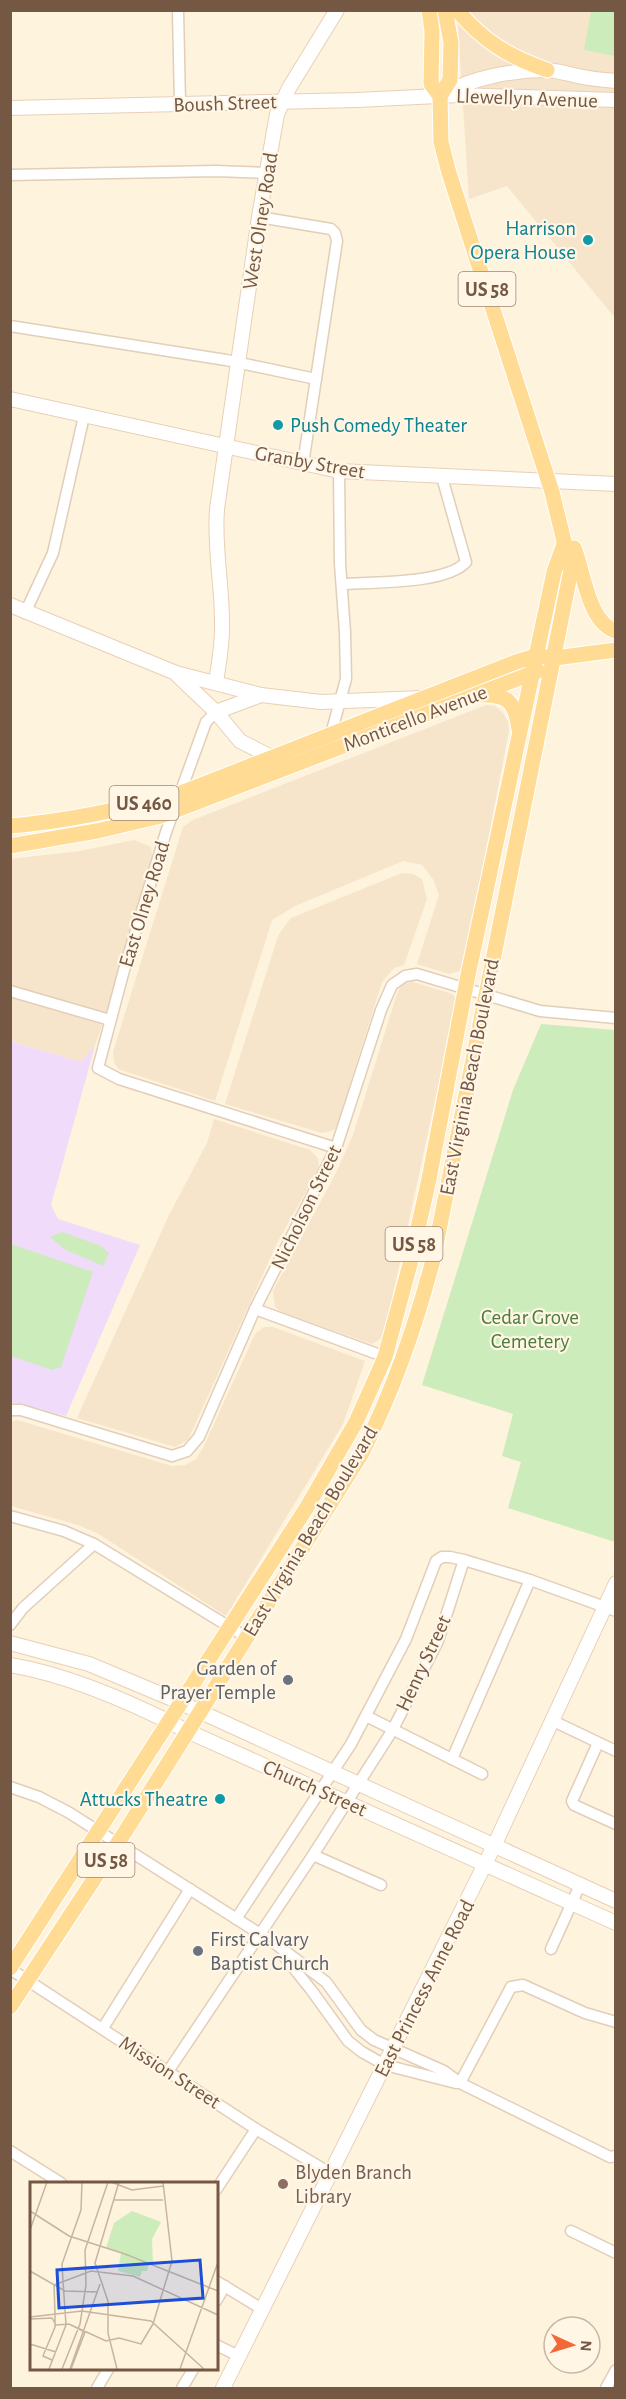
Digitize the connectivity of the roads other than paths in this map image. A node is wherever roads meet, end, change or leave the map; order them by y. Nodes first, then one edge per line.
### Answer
1 (178, 10) edge
2 (337, 10) edge
3 (429, 10) edge
4 (445, 10) edge
5 (457, 10) edge
6 (547, 70) junction
7 (615, 81) edge
8 (440, 96) junction
9 (615, 100) edge
10 (282, 101) junction
11 (180, 104) junction
12 (10, 108) edge
13 (268, 172) junction
14 (10, 175) edge
15 (259, 217) junction
16 (10, 326) edge
17 (238, 363) junction
18 (316, 379) junction
19 (10, 399) edge
20 (84, 416) junction
21 (227, 447) junction
22 (303, 464) junction
23 (339, 471) junction
24 (442, 477) junction
25 (547, 480) junction
26 (615, 484) edge
27 (561, 524) junction
28 (564, 544) junction
29 (342, 584) junction
30 (10, 605) edge
31 (26, 613) junction
32 (615, 631) edge
33 (615, 650) edge
34 (537, 656) junction
35 (555, 658) junction
36 (176, 673) junction
37 (532, 674) junction
38 (216, 682) junction
39 (261, 695) junction
40 (475, 695) junction
41 (421, 698) junction
42 (340, 700) junction
43 (216, 712) junction
44 (331, 734) junction
45 (519, 735) junction
46 (271, 758) junction
47 (292, 764) junction
48 (181, 793) junction
49 (174, 811) junction
50 (10, 826) edge
51 (10, 846) edge
52 (466, 989) junction
53 (10, 991) edge
54 (486, 995) junction
55 (615, 1018) edge
56 (110, 1020) junction
57 (336, 1148) junction
58 (429, 1179) junction
59 (448, 1182) junction
60 (255, 1309) junction
61 (385, 1357) junction
62 (402, 1363) junction
63 (10, 1410) edge
64 (10, 1516) edge
65 (94, 1544) junction
66 (464, 1560) junction
67 (530, 1580) junction
68 (615, 1582) edge
69 (251, 1593) junction
70 (267, 1603) junction
71 (610, 1609) edge
72 (10, 1625) edge
73 (229, 1627) junction
74 (246, 1637) junction
75 (15, 1644) edge
76 (13, 1665) edge
77 (181, 1703) junction
78 (199, 1711) junction
79 (366, 1716) junction
80 (551, 1720) junction
81 (170, 1722) junction
82 (187, 1731) junction
83 (392, 1731) junction
84 (597, 1743) junction
85 (615, 1751) edge
86 (452, 1759) junction
87 (333, 1772) junction
88 (482, 1774) dead end
89 (359, 1784) junction
90 (10, 1787) edge
91 (320, 1791) junction
92 (347, 1803) junction
93 (615, 1824) edge
94 (98, 1830) junction
95 (118, 1843) junction
96 (494, 1846) junction
97 (313, 1855) junction
98 (484, 1866) junction
99 (381, 1885) dead end
100 (580, 1885) junction
101 (190, 1889) junction
102 (615, 1901) edge
103 (570, 1905) junction
104 (236, 1919) junction
105 (615, 1923) edge
106 (258, 1934) junction
107 (273, 1942) junction
108 (551, 1949) dead end
109 (10, 1969) edge
110 (28, 1980) junction
111 (10, 2007) edge
112 (615, 2022) edge
113 (103, 2028) junction
114 (393, 2050) junction
115 (385, 2065) junction
116 (169, 2070) junction
117 (460, 2083) junction
118 (256, 2129) junction
119 (10, 2151) edge
120 (613, 2156) edge
121 (330, 2173) junction
122 (59, 2182) edge
123 (218, 2187) edge
124 (571, 2230) dead end
125 (615, 2253) edge
126 (220, 2283) edge
127 (262, 2309) junction
128 (218, 2346) edge
129 (239, 2356) junction
130 (108, 2369) edge
131 (193, 2369) edge
132 (615, 2370) edge
133 (98, 2388) edge
134 (182, 2388) edge
135 (223, 2388) edge
136 (606, 2388) edge

1 - 11 street
2 - 10 main road, West Olney Road
3 - 8 main road, US 58
4 - 8 main road, US 58
5 - 6 main road
6 - 7 main road, Llewellyn Avenue
6 - 8 main road, Llewellyn Avenue
8 - 9 main road, Llewellyn Avenue
8 - 10 main road, Boush Street
8 - 25 main road, US 58
10 - 11 main road, Boush Street
10 - 13 main road, West Olney Road
11 - 12 main road, Boush Street
13 - 14 street
13 - 15 main road, West Olney Road
15 - 17 main road, West Olney Road
15 - 18 street
16 - 17 street
17 - 18 street
17 - 21 main road, West Olney Road
18 - 22 street
19 - 20 main road, Granby Street
20 - 21 main road, Granby Street
20 - 31 street
21 - 22 main road, Granby Street
21 - 38 main road
22 - 23 main road, Granby Street
23 - 24 main road, Granby Street
23 - 29 street
24 - 25 main road, Granby Street
24 - 29 street
25 - 26 main road, Granby Street
25 - 27 main road, East Virginia Beach Boulevard / US 58
27 - 28 main road, East Virginia Beach Boulevard / US 58
27 - 32 main road
28 - 34 main road, East Virginia Beach Boulevard / US 58
28 - 35 main road, East Virginia Beach Boulevard / US 58
29 - 42 street
30 - 31 main road, Monticello Avenue
31 - 36 main road, Monticello Avenue
33 - 35 main road, Monticello Avenue / US 460
34 - 35 main road, Monticello Avenue / US 460
34 - 37 main road, East Virginia Beach Boulevard / US 58
34 - 41 main road, Monticello Avenue / US 460
35 - 37 main road, Monticello Avenue / US 460
35 - 54 main road, East Virginia Beach Boulevard / US 58
36 - 38 main road, Monticello Avenue
36 - 43 main road, Monticello Avenue
37 - 40 main road, Monticello Avenue / US 460
37 - 45 main road, East Virginia Beach Boulevard / US 58
38 - 39 main road, Monticello Avenue
39 - 42 main road, Monticello Avenue
39 - 43 main road
40 - 45 main road
40 - 47 main road, Monticello Avenue / US 460
41 - 42 main road, Monticello Avenue
41 - 44 main road, Monticello Avenue / US 460
42 - 44 street
43 - 46 main road, Monticello Avenue
43 - 48 street, East Olney Road
44 - 46 main road, Monticello Avenue / US 460
45 - 52 main road, East Virginia Beach Boulevard / US 58
46 - 47 main road, Monticello Avenue
46 - 48 main road, US 460
47 - 49 main road, US 460
48 - 49 street, East Olney Road
48 - 50 main road, US 460
49 - 51 main road, US 460
49 - 56 street, East Olney Road
52 - 54 street
52 - 57 street, Nicholson Street
52 - 58 main road, East Virginia Beach Boulevard / US 58
53 - 56 street
54 - 55 street
54 - 59 main road, East Virginia Beach Boulevard / US 58
56 - 57 street, East Olney Road
57 - 60 street, Nicholson Street
58 - 59 main road
58 - 61 main road, East Virginia Beach Boulevard / US 58
59 - 62 main road, East Virginia Beach Boulevard / US 58
60 - 61 street
60 - 63 street, Nicholson Street
61 - 62 street
61 - 69 main road, East Virginia Beach Boulevard / US 58
62 - 70 main road, East Virginia Beach Boulevard / US 58
64 - 65 street
65 - 72 street
65 - 73 street
66 - 67 street
66 - 79 street, Henry Street
66 - 83 street, Henry Street
67 - 71 street
67 - 86 street
68 - 71 main road, East Princess Anne Road
69 - 70 main road
69 - 73 main road, East Virginia Beach Boulevard / US 58
70 - 74 main road, East Virginia Beach Boulevard / US 58
71 - 80 main road, East Princess Anne Road
73 - 74 street
73 - 77 main road, East Virginia Beach Boulevard / US 58
74 - 78 main road, East Virginia Beach Boulevard / US 58
75 - 76 street
75 - 77 main road, Church Street
76 - 81 main road, Church Street
77 - 78 main road, Church Street
77 - 81 main road, East Virginia Beach Boulevard / US 58
78 - 82 main road, East Virginia Beach Boulevard / US 58
78 - 87 main road, Church Street
79 - 83 street
79 - 87 street, Henry Street
80 - 84 street
80 - 96 main road, East Princess Anne Road
81 - 82 main road, Church Street
81 - 94 main road, East Virginia Beach Boulevard / US 58
82 - 91 main road, Church Street
82 - 95 main road, East Virginia Beach Boulevard / US 58
83 - 86 street
83 - 89 street, Henry Street
84 - 85 street
84 - 93 street
86 - 88 street
87 - 89 main road, Church Street
87 - 91 street, Henry Street
89 - 92 street, Henry Street
89 - 96 main road, Church Street
90 - 94 street
91 - 92 main road, Church Street
91 - 104 street, Henry Street
92 - 97 street, Henry Street
92 - 98 main road, Church Street
94 - 95 street
94 - 109 main road, East Virginia Beach Boulevard / US 58
95 - 101 street
95 - 110 main road, East Virginia Beach Boulevard / US 58
96 - 98 main road, East Princess Anne Road
96 - 100 main road, Church Street
97 - 99 street
97 - 106 street, Henry Street
98 - 103 main road, Church Street
98 - 114 main road, East Princess Anne Road
100 - 102 main road, Church Street
100 - 103 street
101 - 104 street
101 - 113 street
103 - 105 main road, Church Street
103 - 108 street
104 - 106 street
106 - 107 street
106 - 116 street, Henry Street
107 - 114 street
107 - 115 street
109 - 110 street, Mission Street
110 - 111 main road, East Virginia Beach Boulevard / US 58
110 - 113 street, Mission Street
112 - 117 street
113 - 116 street, Mission Street
114 - 115 main road, East Princess Anne Road
114 - 117 street
115 - 117 street
115 - 121 main road, East Princess Anne Road
116 - 118 street, Mission Street
117 - 120 street
118 - 121 street, Mission Street
118 - 123 street
119 - 122 street
121 - 127 main road, East Princess Anne Road
124 - 125 street
126 - 127 street
127 - 129 main road, East Princess Anne Road
128 - 129 street
129 - 135 main road, East Princess Anne Road
130 - 133 street
131 - 134 street
132 - 136 street

